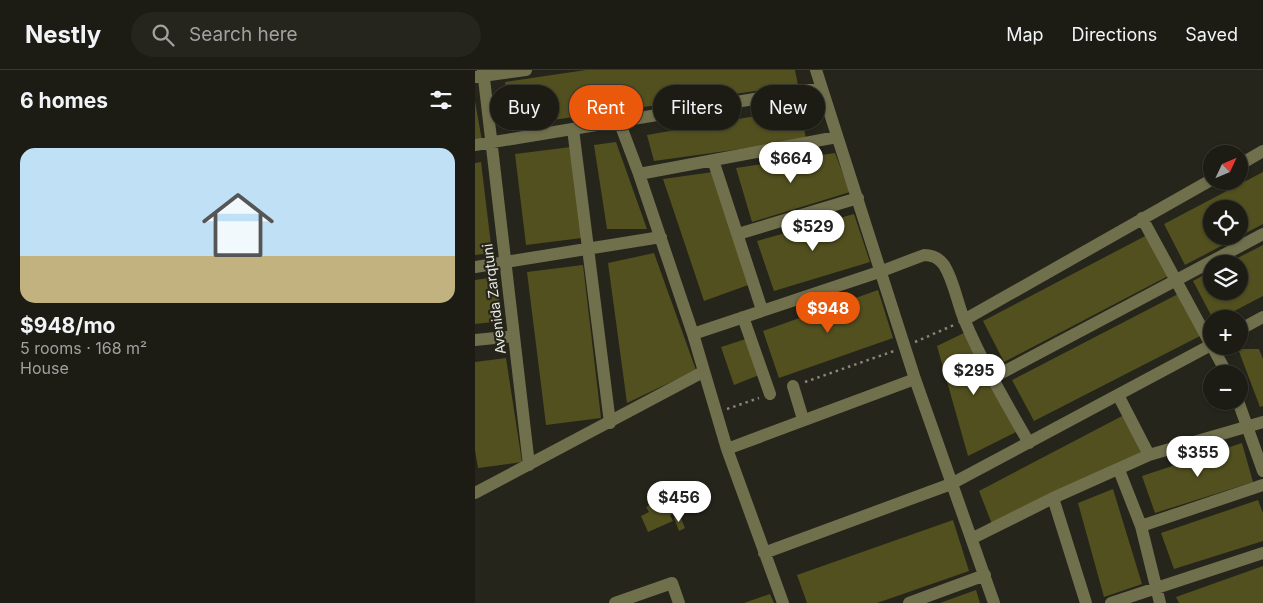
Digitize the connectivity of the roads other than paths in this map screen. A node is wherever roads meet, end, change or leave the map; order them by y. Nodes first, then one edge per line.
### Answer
1 (527, 70) edge
2 (816, 70) edge
3 (481, 74) edge
4 (820, 85) edge
5 (751, 99) edge
6 (825, 100) edge
7 (643, 117) edge
8 (569, 130) edge
9 (573, 130) edge
10 (622, 130) edge
11 (837, 137) junction
12 (491, 142) junction
13 (475, 145) edge
14 (1263, 151) edge
15 (713, 160) junction
16 (1248, 160) edge
17 (639, 174) junction
18 (1203, 184) edge
19 (858, 198) junction
20 (1142, 218) junction
21 (738, 234) junction
22 (1263, 234) edge
23 (661, 237) junction
24 (587, 248) junction
25 (505, 262) junction
26 (475, 267) edge
27 (882, 271) junction
28 (1176, 281) junction
29 (762, 310) junction
30 (743, 317) junction
31 (1263, 317) edge
32 (965, 320) junction
33 (1248, 325) edge
34 (693, 334) junction
35 (514, 336) junction
36 (475, 340) edge
37 (703, 372) junction
38 (993, 378) junction
39 (915, 379) junction
40 (793, 386) road end
41 (770, 394) road end
42 (1118, 395) junction
43 (1241, 410) edge
44 (803, 420) junction
45 (1263, 422) edge
46 (610, 423) junction
47 (1248, 428) junction
48 (1029, 443) junction
49 (727, 449) junction
50 (1149, 455) junction
51 (529, 465) junction
52 (1119, 470) junction
53 (1263, 471) edge
54 (951, 484) junction
55 (1263, 485) edge
56 (475, 493) edge
57 (1053, 498) junction
58 (1141, 526) junction
59 (973, 538) junction
60 (764, 553) junction
61 (1263, 553) edge
62 (985, 575) junction
63 (1156, 588) junction
64 (615, 603) edge
65 (679, 603) edge
66 (783, 603) edge
67 (909, 603) edge
68 (994, 603) edge
69 (1086, 603) edge
70 (1111, 603) edge
71 (1160, 603) edge

1 - 3 street
2 - 4 street
3 - 12 street, Avenida Zarqtuni
5 - 7 street
6 - 11 street
8 - 12 street
9 - 24 street
10 - 17 street
11 - 15 street
11 - 19 street
12 - 13 street
12 - 25 street, Avenida Zarqtuni
14 - 16 street
15 - 17 street
15 - 21 street
17 - 23 street
18 - 20 street
19 - 21 street
19 - 27 street
20 - 28 street
20 - 32 street
21 - 29 street
22 - 28 street
23 - 24 street
23 - 34 street
24 - 25 street
24 - 46 street
25 - 26 street
25 - 35 street, Avenida Zarqtuni
27 - 29 street
27 - 32 street
27 - 39 street
28 - 38 street
28 - 42 street
29 - 30 street
30 - 34 street
30 - 41 street
31 - 33 street
32 - 38 street
34 - 37 street
35 - 36 street
35 - 51 street, Avenida Zarqtuni
37 - 46 street
37 - 49 street
38 - 48 street
39 - 44 street
39 - 54 street
40 - 44 street
42 - 48 street
42 - 50 street
43 - 47 street
44 - 49 street
45 - 47 street
46 - 51 street
47 - 50 street
47 - 53 street
48 - 54 street
49 - 60 street
50 - 52 street
51 - 56 street
52 - 57 street
52 - 58 street
54 - 59 street
54 - 60 street
55 - 58 street
57 - 59 street
57 - 69 street
58 - 63 street
59 - 62 street
60 - 66 street
61 - 63 street
62 - 67 street
62 - 68 street
63 - 70 street
63 - 71 street
64 - 65 street

